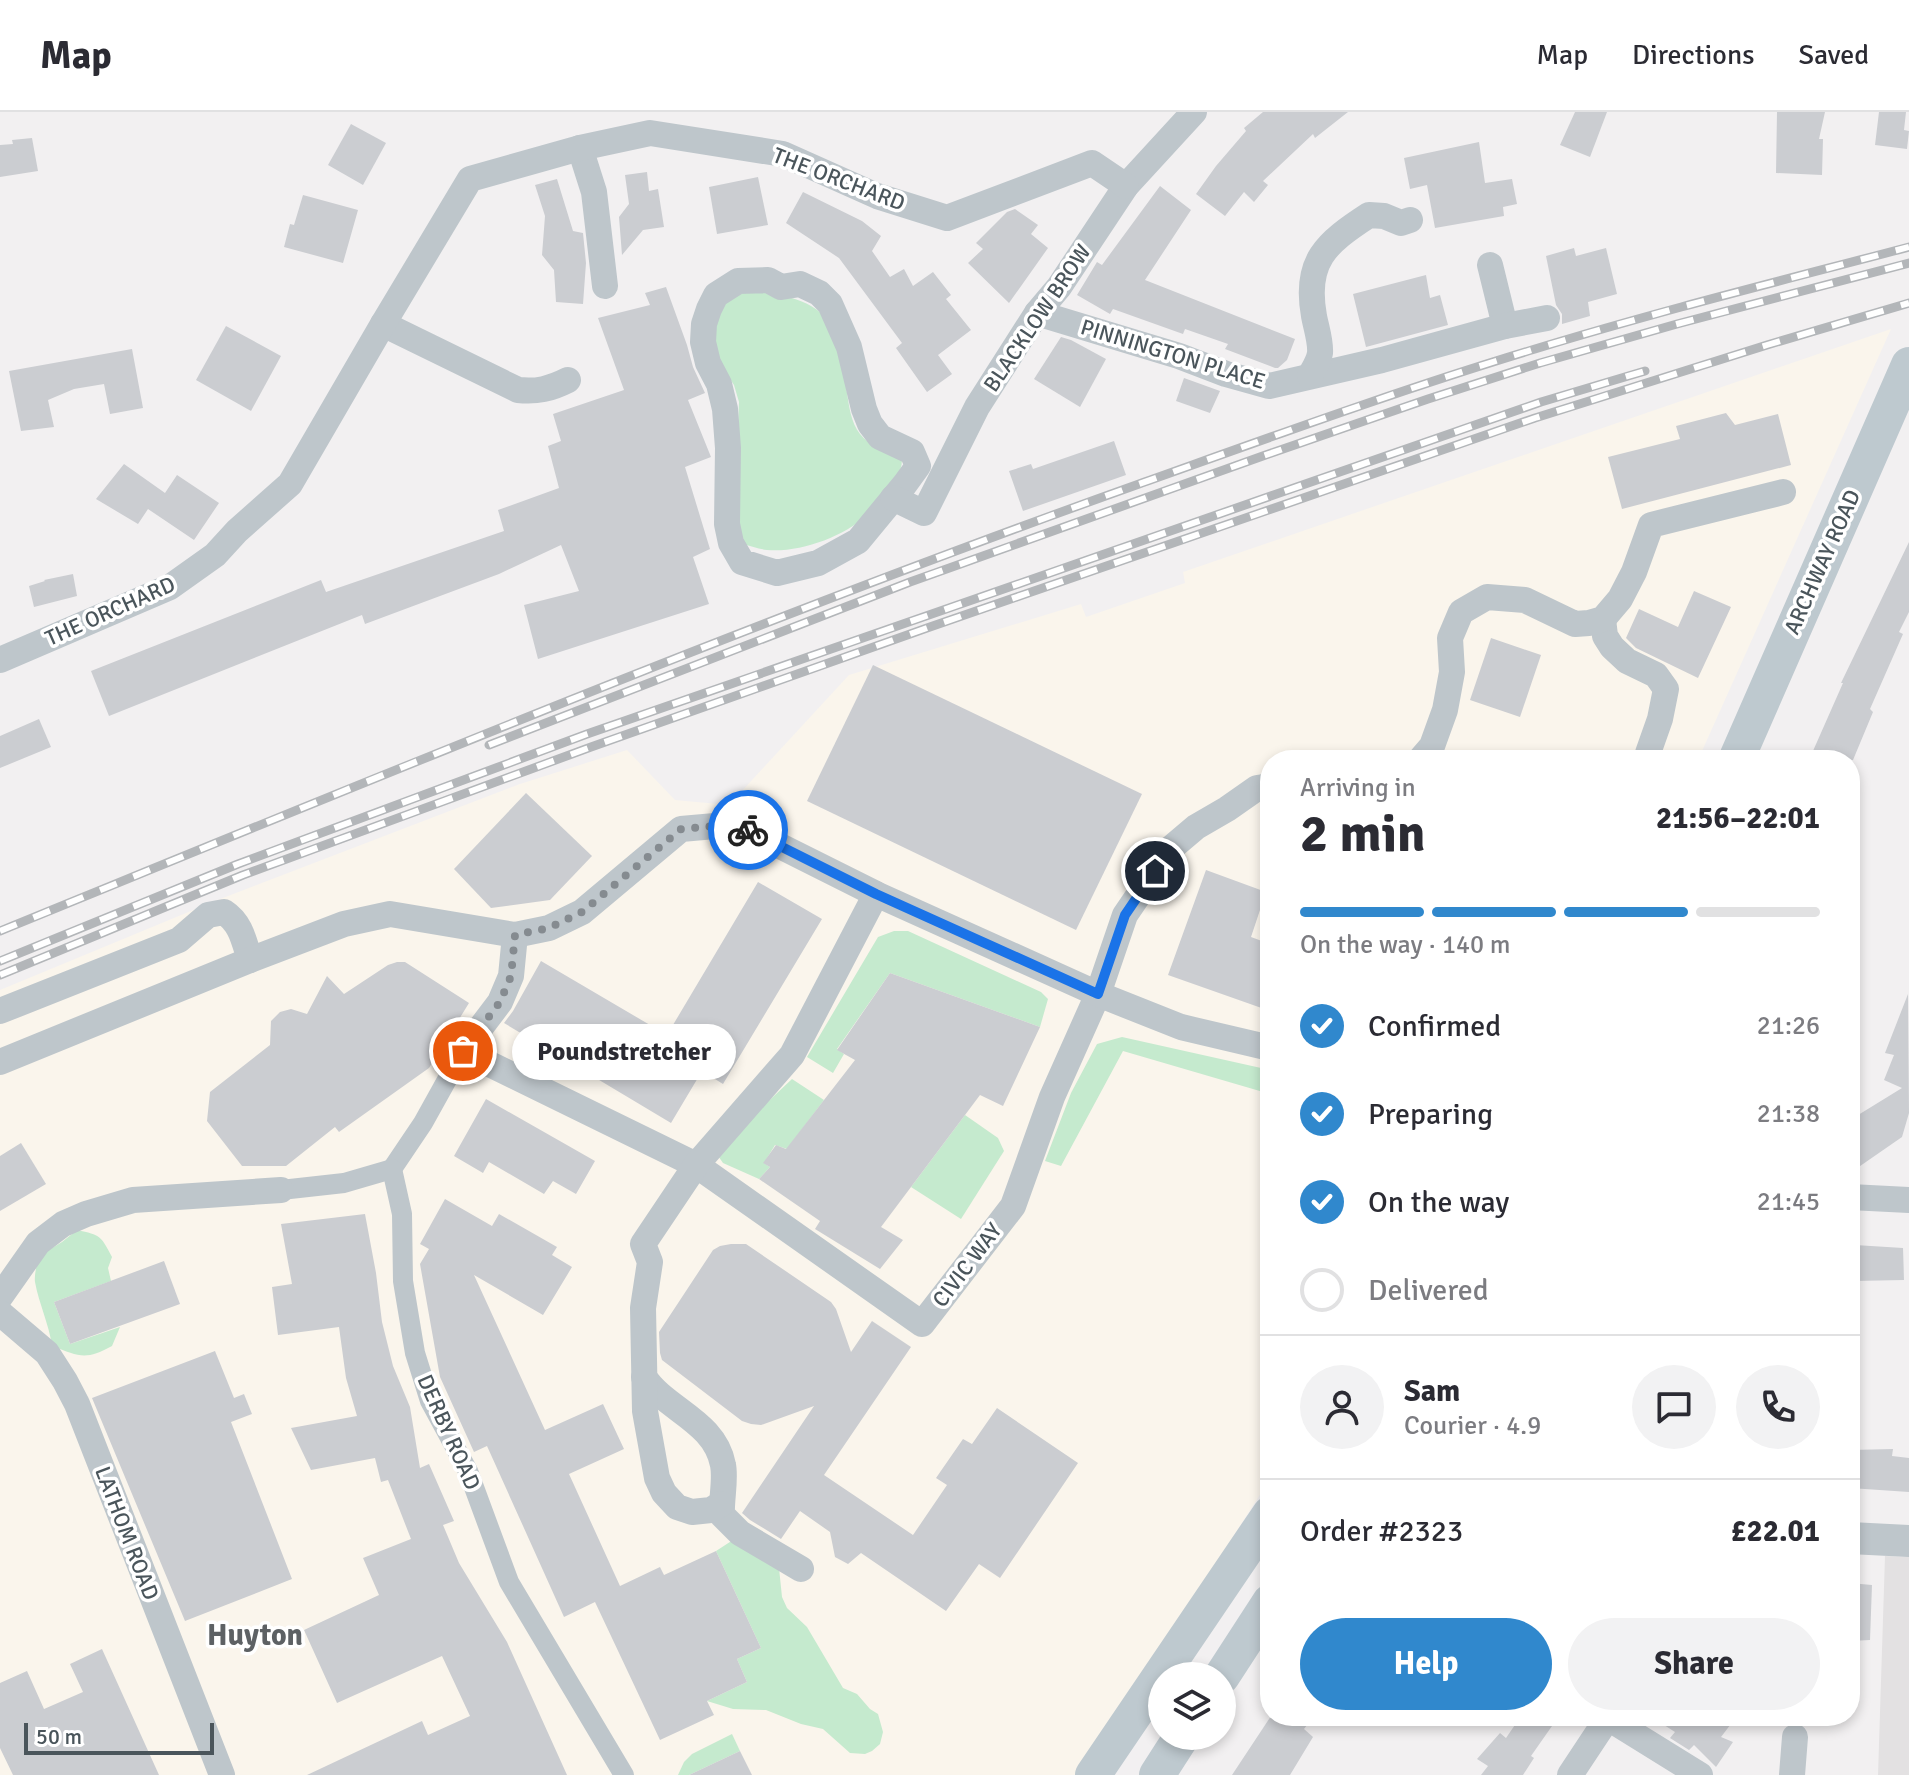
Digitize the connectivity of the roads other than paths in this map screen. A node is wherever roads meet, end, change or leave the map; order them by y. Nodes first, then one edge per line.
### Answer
1 (1194, 112) edge
2 (580, 148) junction
3 (1126, 186) junction
4 (1410, 220) dead end
5 (1490, 265) dead end
6 (605, 286) dead end
7 (1037, 313) junction
8 (1547, 318) dead end
9 (383, 324) junction
10 (1505, 326) junction
11 (1909, 365) edge
12 (1310, 376) junction
13 (568, 380) dead end
14 (1783, 492) dead end
15 (893, 498) junction
16 (1603, 619) junction
17 (0, 660) edge
18 (1429, 750) edge
19 (1649, 750) edge
20 (1740, 750) edge
21 (1260, 788) edge
22 (876, 894) junction
23 (515, 935) junction
24 (250, 960) junction
25 (1098, 994) junction
26 (0, 1011) edge
27 (1260, 1046) edge
28 (463, 1051) junction
29 (0, 1062) edge
30 (696, 1165) junction
31 (392, 1169) junction
32 (281, 1190) joint
33 (1860, 1198) edge
34 (1909, 1200) edge
35 (0, 1297) edge
36 (0, 1313) edge
37 (644, 1377) junction
38 (721, 1504) junction
39 (1260, 1529) edge
40 (1860, 1539) edge
41 (1909, 1541) edge
42 (801, 1569) dead end
43 (1220, 1587) junction
44 (1260, 1604) edge
45 (1260, 1618) edge
46 (1231, 1662) edge
47 (1602, 1726) edge
48 (1622, 1726) edge
49 (1795, 1737) dead end
50 (1173, 1750) edge
51 (222, 1775) edge
52 (624, 1775) edge
53 (1093, 1775) edge
54 (1157, 1775) edge
55 (1570, 1775) edge
56 (1700, 1775) edge
57 (1792, 1775) edge

1 - 3 street, BLACKLOW BROW
2 - 3 street, THE ORCHARD
2 - 6 street
2 - 9 street, THE ORCHARD
3 - 7 street, BLACKLOW BROW
4 - 12 street
5 - 10 street
7 - 12 street, PINNINGTON PLACE
7 - 15 street, BLACKLOW BROW
8 - 10 street, PINNINGTON PLACE
9 - 13 street
9 - 17 street, THE ORCHARD
10 - 12 street, PINNINGTON PLACE
11 - 20 main road, ARCHWAY ROAD
14 - 16 street
15 - 15 street
16 - 18 street
16 - 19 street
21 - 25 street, CIVIC WAY
22 - 23 street
22 - 25 street
22 - 30 street
23 - 24 street
23 - 28 street
24 - 26 street
24 - 29 street
25 - 27 street
25 - 30 street, CIVIC WAY
28 - 30 street
28 - 31 street
30 - 37 street
31 - 32 street
31 - 52 street, DERBY ROAD
32 - 35 street
33 - 34 street
36 - 51 street, LATHOM ROAD
37 - 38 street
37 - 38 street
38 - 42 street
39 - 43 main road
40 - 41 street
43 - 44 main road
43 - 53 main road
45 - 46 main road
47 - 55 street
48 - 56 street
49 - 57 street
50 - 54 main road

